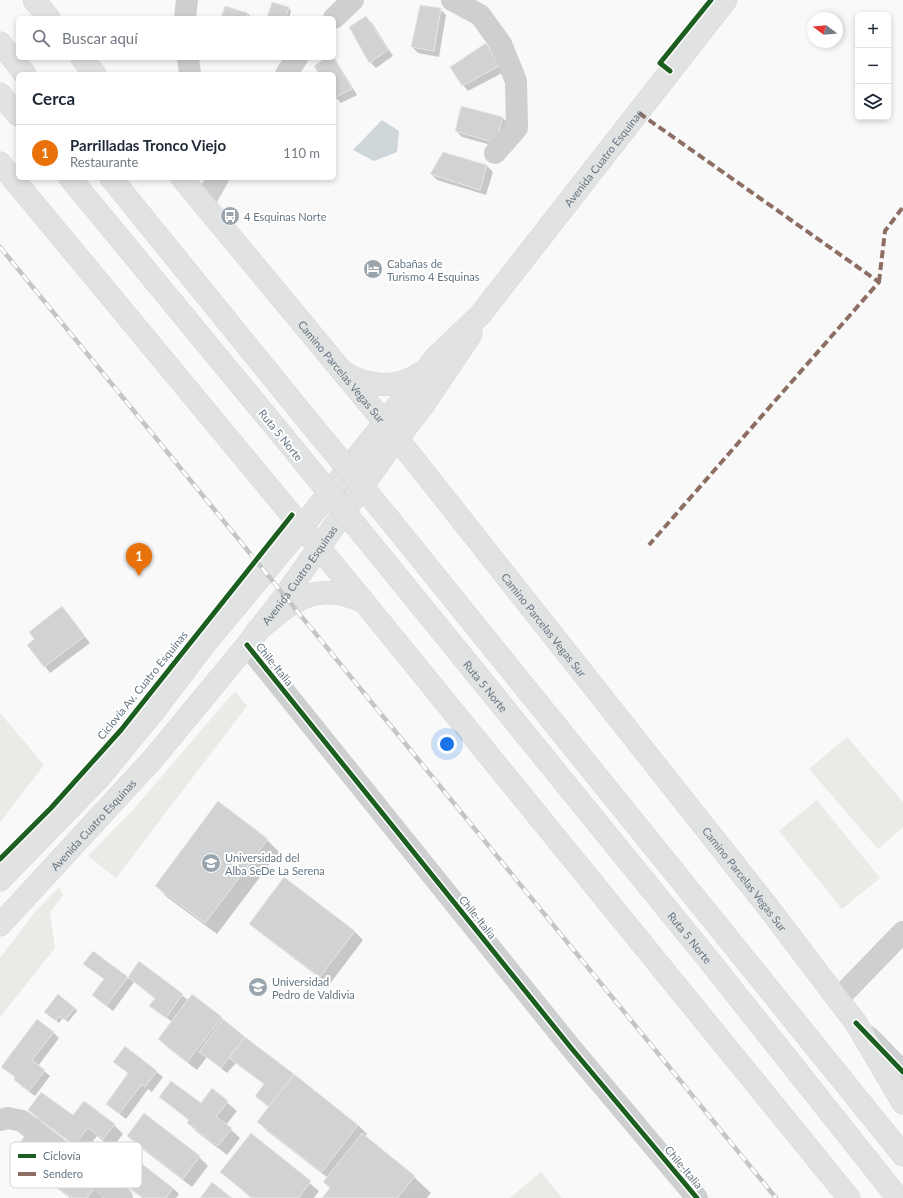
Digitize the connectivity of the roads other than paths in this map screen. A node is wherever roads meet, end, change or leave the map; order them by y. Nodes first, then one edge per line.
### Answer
1 (34, 0) edge
2 (187, 0) edge
3 (353, 0) edge
4 (452, 0) edge
5 (726, 0) edge
6 (47, 16) edge
7 (185, 16) edge
8 (336, 16) edge
9 (0, 43) edge
10 (84, 60) edge
11 (188, 60) edge
12 (296, 60) edge
13 (24, 72) edge
14 (93, 72) edge
15 (190, 72) edge
16 (287, 72) edge
17 (0, 94) edge
18 (16, 113) edge
19 (495, 153) dead end
20 (0, 163) edge
21 (72, 180) edge
22 (112, 180) edge
23 (184, 180) edge
24 (217, 180) edge
25 (203, 204) junction
26 (480, 314) junction
27 (426, 370) junction
28 (343, 372) junction
29 (422, 408) junction
30 (391, 431) junction
31 (426, 476) junction
32 (302, 527) junction
33 (319, 548) junction
34 (262, 576) junction
35 (364, 602) junction
36 (252, 639) junction
37 (0, 880) edge
38 (0, 925) edge
39 (903, 932) edge
40 (838, 999) junction
41 (856, 1023) junction
42 (903, 1072) edge
43 (903, 1103) edge
44 (0, 1120) edge
45 (49, 1142) edge
46 (903, 1155) edge
47 (109, 1188) edge
48 (122, 1198) edge
49 (697, 1198) edge
50 (850, 1198) edge
51 (898, 1198) edge

1 - 6 main road
2 - 7 street
3 - 8 street
4 - 19 street
5 - 26 main road, Avenida Cuatro Esquinas
9 - 13 main road
10 - 14 main road
11 - 15 street
12 - 16 street
17 - 18 main road
20 - 32 main road
21 - 51 main road, Ruta 5 Norte, bridge
22 - 46 main road, bridge
23 - 25 main road, Camino Parcelas Vegas Sur
24 - 25 street
25 - 28 main road, Camino Parcelas Vegas Sur
26 - 27 main road, Avenida Cuatro Esquinas
26 - 29 main road, Avenida Cuatro Esquinas
27 - 28 main road
27 - 30 main road, Avenida Cuatro Esquinas
28 - 30 main road, Camino Parcelas Vegas Sur
29 - 30 main road, Avenida Cuatro Esquinas
29 - 31 main road
30 - 31 main road, Camino Parcelas Vegas Sur
30 - 32 main road, Avenida Cuatro Esquinas
30 - 33 main road, Avenida Cuatro Esquinas
31 - 40 main road, Camino Parcelas Vegas Sur
32 - 33 main road
32 - 34 main road, Avenida Cuatro Esquinas
33 - 35 main road
33 - 36 main road, Avenida Cuatro Esquinas
34 - 36 main road
34 - 37 main road, Avenida Cuatro Esquinas
35 - 36 main road
35 - 50 main road
36 - 38 main road, Avenida Cuatro Esquinas
36 - 49 street, Chile-Italia
39 - 40 street
40 - 41 main road, Camino Parcelas Vegas Sur
41 - 42 street, Camino Parcelas Vegas Sur
41 - 43 main road
44 - 45 street
47 - 48 street

